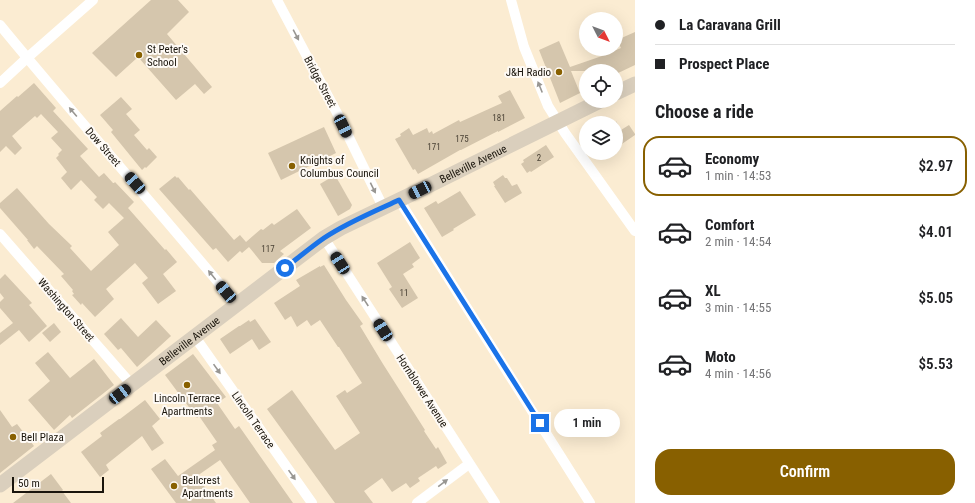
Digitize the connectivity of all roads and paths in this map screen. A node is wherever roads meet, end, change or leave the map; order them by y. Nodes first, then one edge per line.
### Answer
1 (93, 0) edge
2 (277, 0) edge
3 (511, 0) edge
4 (0, 24) edge
5 (27, 58) junction
6 (0, 83) edge
7 (635, 84) edge
8 (623, 90) edge
9 (586, 108) edge
10 (557, 122) junction
11 (399, 200) junction
12 (383, 207) junction
13 (635, 231) edge
14 (0, 234) edge
15 (324, 238) junction
16 (237, 305) junction
17 (195, 337) junction
18 (132, 385) junction
19 (469, 464) junction
20 (0, 485) edge
21 (312, 503) edge
22 (416, 503) edge
23 (495, 503) edge
24 (590, 503) edge

1 - 5 street
2 -> 12 street, Bridge Street
10 -> 3 street
4 - 5 street, Dow Street
5 - 6 street
16 -> 5 street, Dow Street
7 - 8 main road
9 - 10 main road, Belleville Avenue
10 - 11 main road, Belleville Avenue
10 - 13 street
11 - 12 main road, Belleville Avenue
11 - 24 street
12 - 15 main road, Belleville Avenue
14 - 18 street, Washington Street
15 - 16 main road, Belleville Avenue
19 -> 15 street, Hornblower Avenue
16 - 17 main road, Belleville Avenue
17 - 18 main road, Belleville Avenue
17 -> 21 street, Lincoln Terrace
18 - 20 main road, Belleville Avenue
22 -> 19 street
19 - 23 street, Hornblower Avenue

